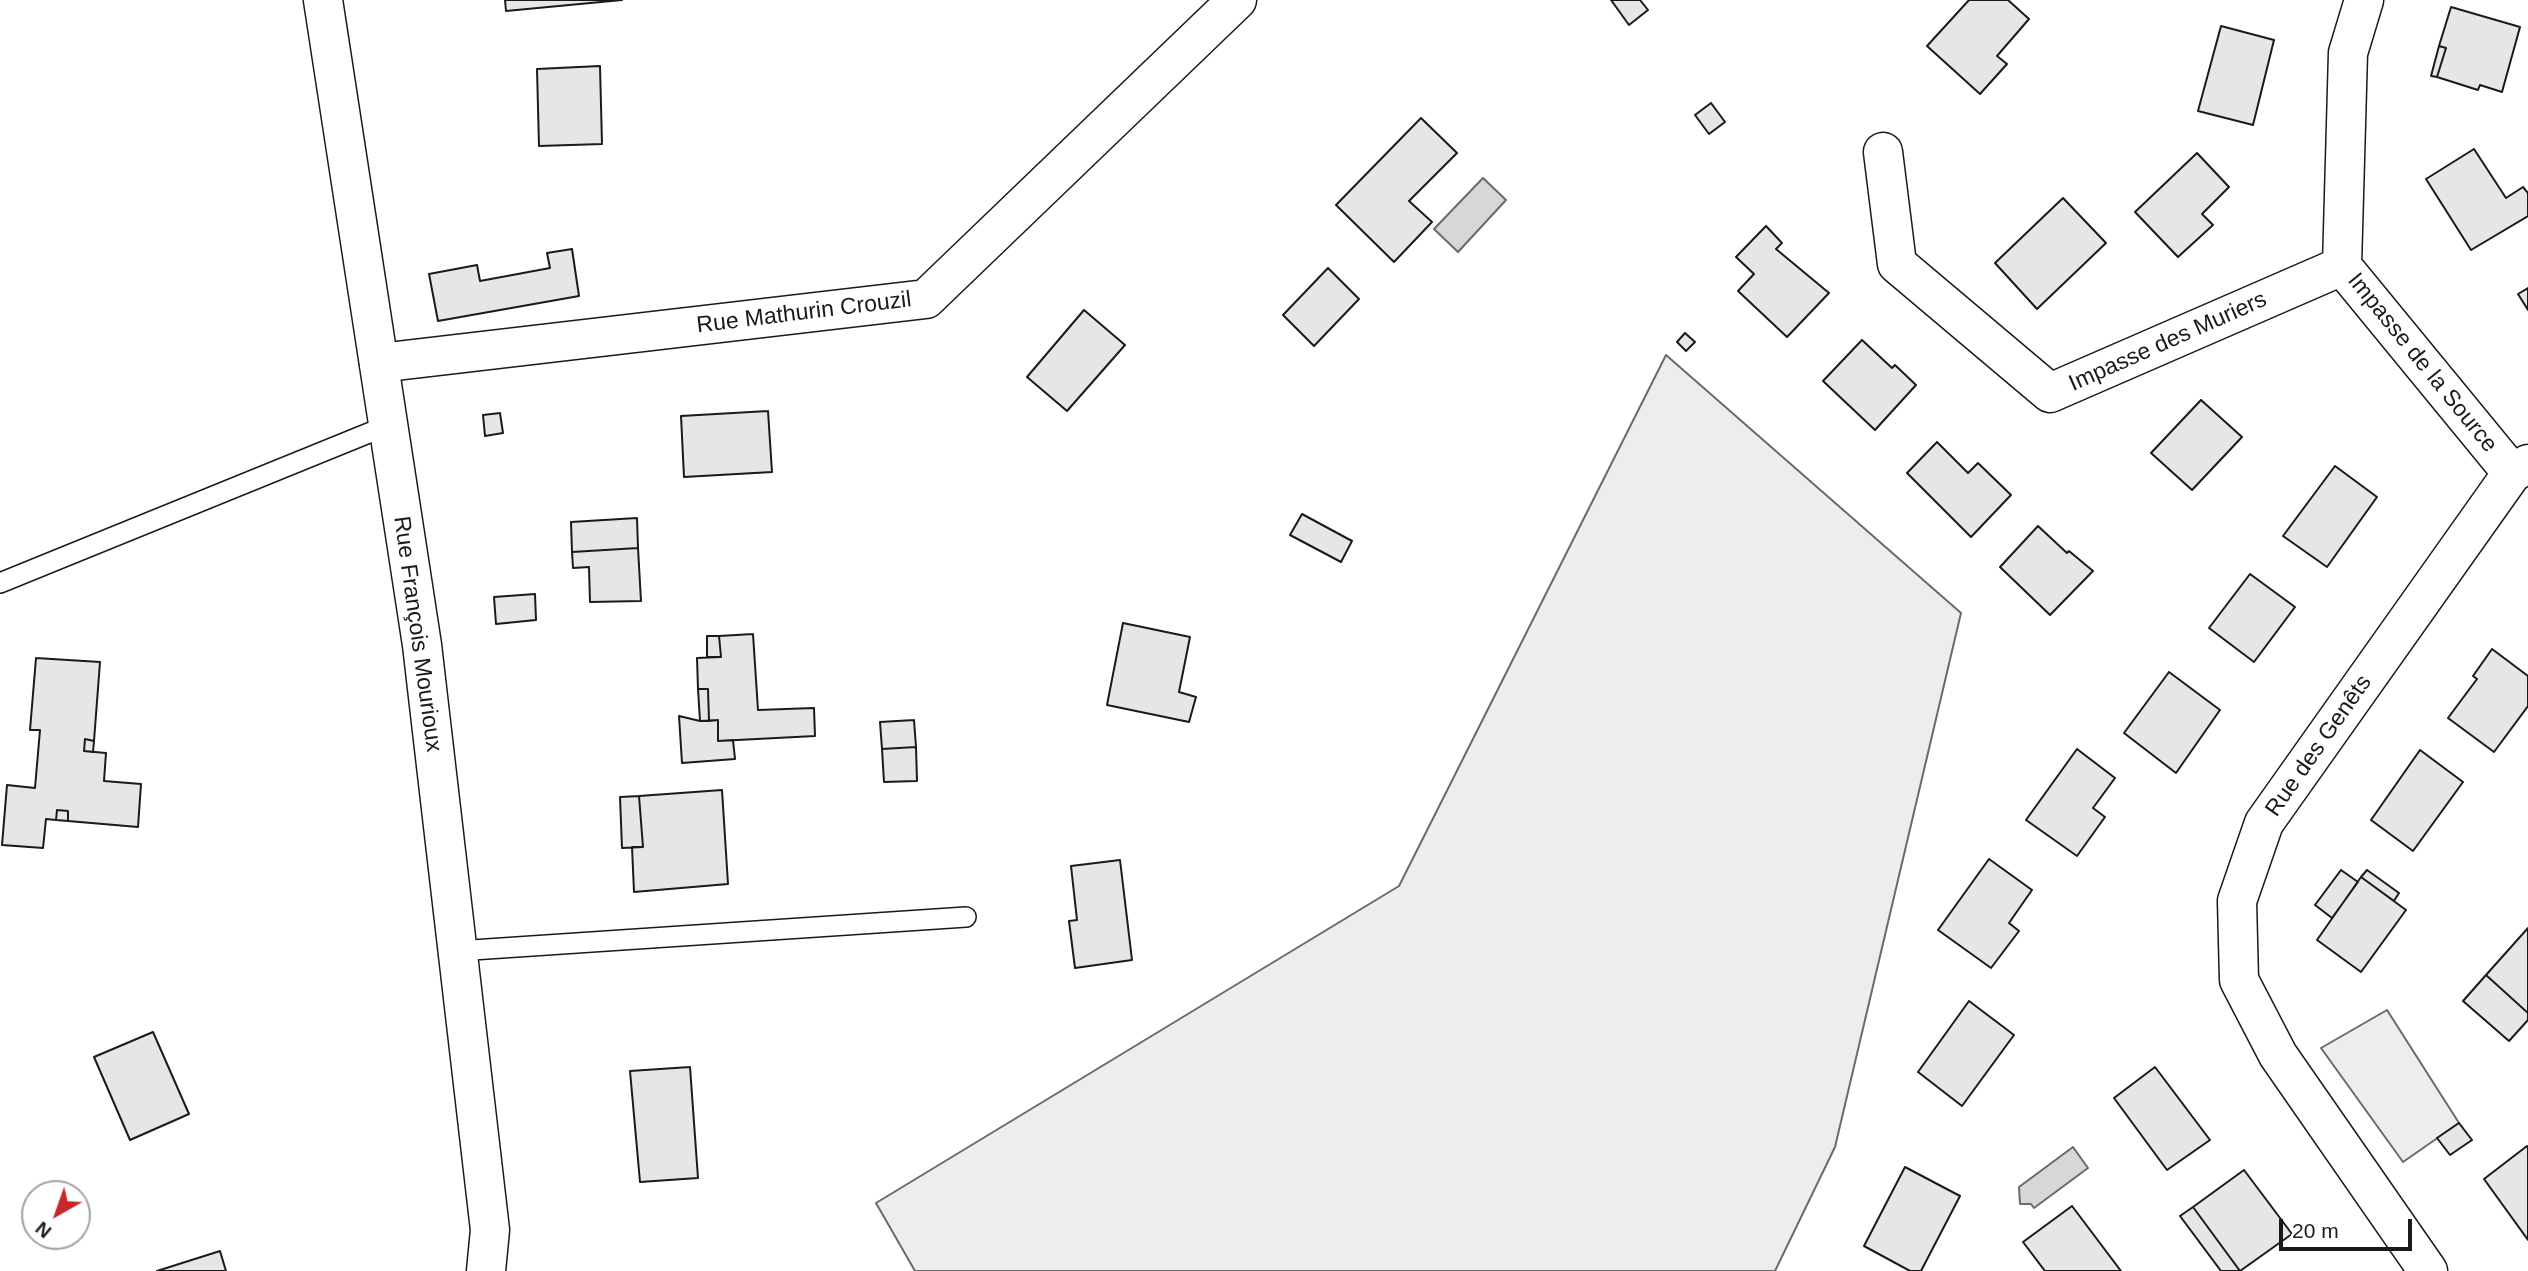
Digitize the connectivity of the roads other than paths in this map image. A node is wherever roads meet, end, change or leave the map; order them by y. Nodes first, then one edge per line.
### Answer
1 (323, 0) edge
2 (1237, 0) edge
3 (2364, 0) edge
4 (1883, 152) dead end
5 (2342, 266) junction
6 (379, 363) junction
7 (386, 426) junction
8 (2520, 468) edge
9 (0, 583) edge
10 (966, 917) dead end
11 (457, 951) junction
12 (486, 1271) edge
13 (2428, 1271) edge

1 - 6 street, Rue François Mourioux
2 - 6 street, Rue Mathurin Crouzil
3 - 5 street, Impasse de la Source
4 - 5 street, Impasse des Muriers
5 - 8 street, Impasse de la Source
6 - 7 street, Rue François Mourioux
7 - 9 lane
7 - 11 street, Rue François Mourioux
8 - 13 street, Rue des Genêts
10 - 11 lane
11 - 12 street, Rue François Mourioux

